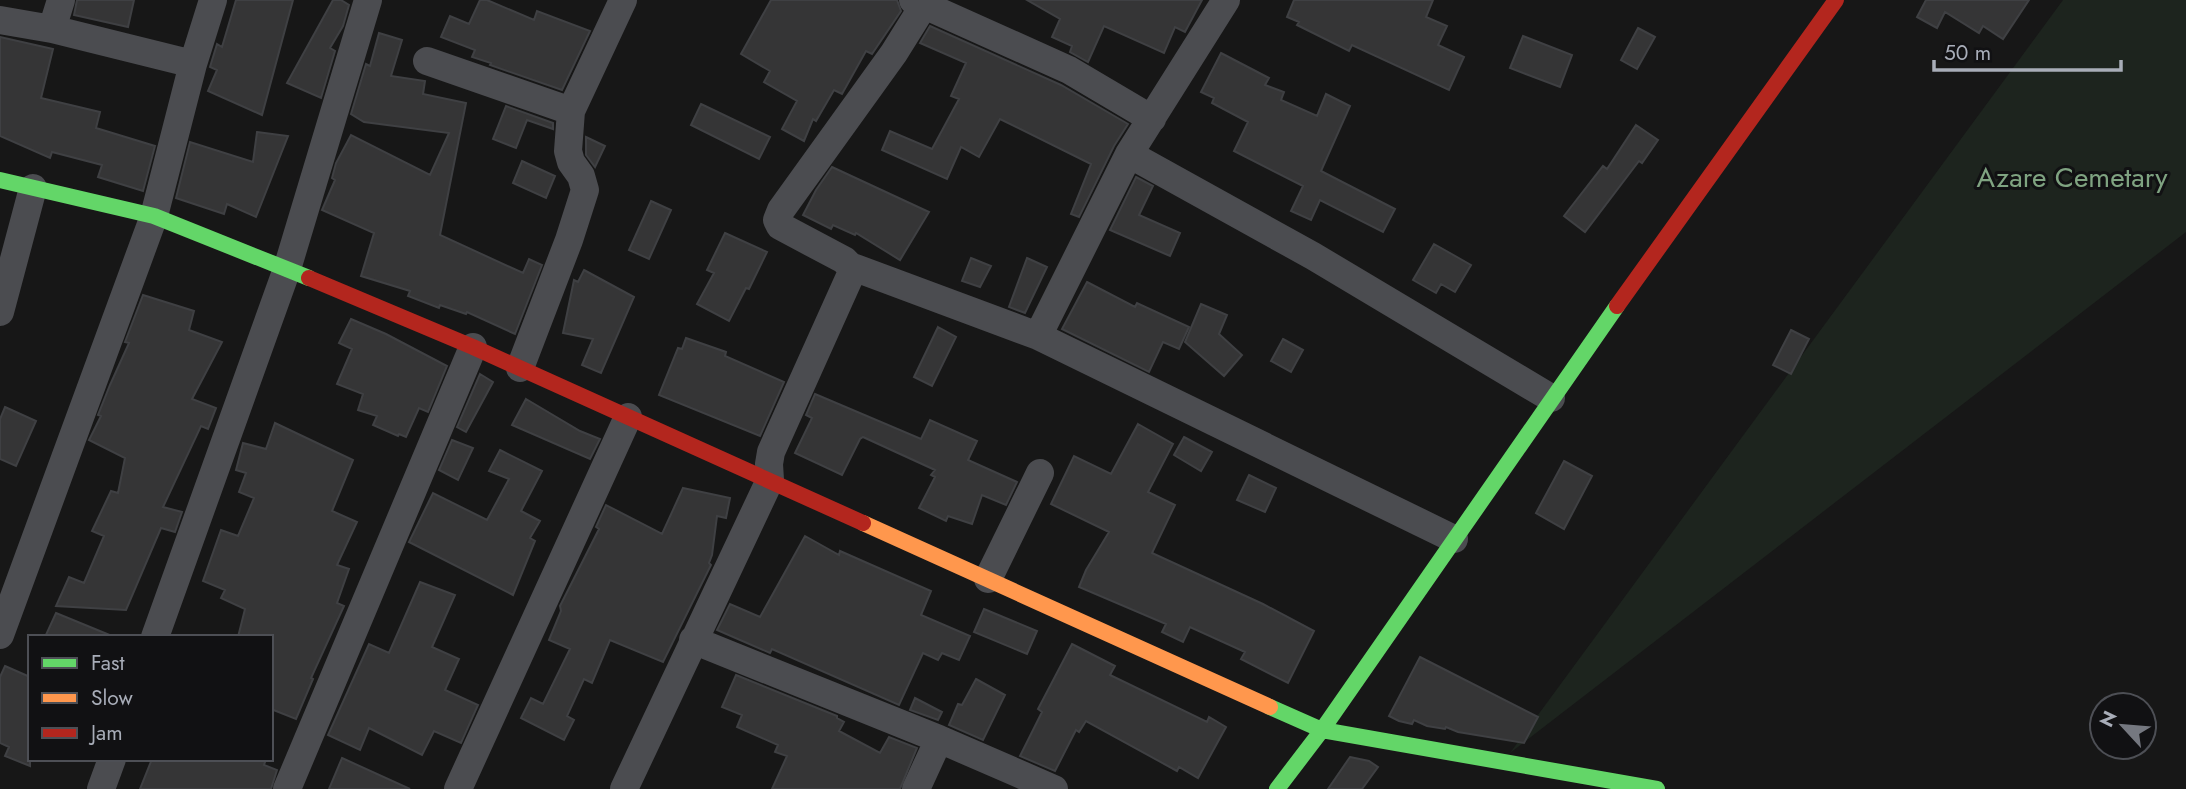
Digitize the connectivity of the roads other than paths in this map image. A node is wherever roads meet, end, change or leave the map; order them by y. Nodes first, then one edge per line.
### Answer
1 (61, 0) edge
2 (213, 0) edge
3 (368, 0) edge
4 (623, 0) edge
5 (1226, 0) edge
6 (1836, 0) edge
7 (921, 2) edge
8 (0, 20) edge
9 (52, 29) junction
10 (427, 61) dead end
11 (193, 65) junction
12 (571, 111) junction
13 (1152, 119) junction
14 (1129, 155) junction
15 (0, 180) edge
16 (33, 188) junction
17 (154, 216) junction
18 (850, 266) junction
19 (287, 269) junction
20 (0, 312) edge
21 (1038, 335) junction
22 (472, 347) junction
23 (520, 368) junction
24 (1551, 398) junction
25 (628, 417) junction
26 (1040, 473) dead end
27 (769, 480) junction
28 (1454, 539) junction
29 (988, 579) junction
30 (0, 635) edge
31 (156, 635) edge
32 (693, 640) junction
33 (1322, 730) junction
34 (939, 739) junction
35 (110, 761) edge
36 (101, 789) edge
37 (287, 789) edge
38 (458, 789) edge
39 (624, 789) edge
40 (916, 789) edge
41 (1054, 789) edge
42 (1277, 789) edge
43 (1657, 789) edge

1 - 9 street
2 - 11 street
3 - 19 street
4 - 12 street
5 - 13 street
6 - 24 street
7 - 13 street
7 - 18 street
8 - 9 street
9 - 11 street
10 - 12 street
11 - 17 street
12 - 23 street
13 - 14 street
14 - 21 street
14 - 24 street
15 - 16 street
16 - 17 street
16 - 20 street
17 - 19 street
17 - 30 street
18 - 21 street
18 - 27 street
19 - 22 street
19 - 31 street
21 - 28 street
22 - 23 street
22 - 37 street
23 - 25 street
24 - 28 street
25 - 27 street
25 - 38 street
26 - 29 street
27 - 29 street
27 - 32 street
28 - 33 street
29 - 33 street
32 - 34 street
32 - 39 street
33 - 42 street
33 - 43 street
34 - 40 street
34 - 41 street
35 - 36 street

